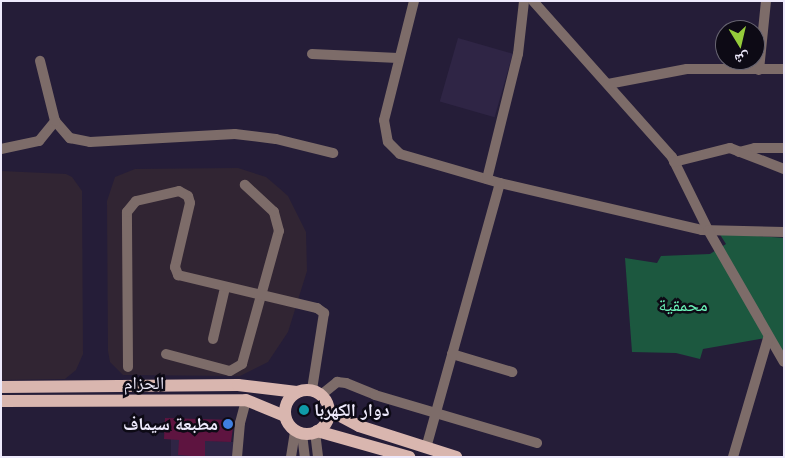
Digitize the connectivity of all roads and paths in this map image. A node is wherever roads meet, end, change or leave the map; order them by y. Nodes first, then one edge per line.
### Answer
1 (414, 1) edge
2 (524, 1) edge
3 (533, 1) edge
4 (766, 1) edge
5 (764, 20) edge
6 (312, 54) dead end
7 (398, 58) junction
8 (40, 60) dead end
9 (715, 69) edge
10 (765, 70) edge
11 (784, 70) edge
12 (608, 84) junction
13 (55, 121) junction
14 (1, 148) edge
15 (784, 148) edge
16 (739, 152) junction
17 (333, 153) dead end
18 (674, 162) junction
19 (784, 170) edge
20 (487, 179) junction
21 (500, 183) junction
22 (245, 185) dead end
23 (708, 230) junction
24 (784, 232) edge
25 (225, 288) junction
26 (261, 296) junction
27 (768, 338) junction
28 (213, 339) dead end
29 (166, 354) dead end
30 (452, 354) junction
31 (784, 362) edge
32 (128, 367) dead end
33 (512, 372) dead end
34 (1, 387) edge
35 (297, 392) junction
36 (316, 392) junction
37 (246, 400) junction
38 (1, 402) edge
39 (329, 410) junction
40 (436, 413) junction
41 (285, 416) junction
42 (307, 432) junction
43 (537, 443) dead end
44 (430, 452) edge
45 (237, 457) edge
46 (291, 457) edge
47 (305, 457) edge
48 (318, 457) edge
49 (409, 457) edge
50 (456, 457) edge
51 (733, 457) edge

1 - 7 street
2 - 20 street
3 - 12 street
4 - 5 street
6 - 7 street
7 - 20 street
8 - 13 street
9 - 12 street
10 - 11 street
12 - 18 street
13 - 14 street
13 - 17 street
15 - 16 street
16 - 18 street
16 - 19 street
18 - 23 street
20 - 21 street
21 - 23 street
21 - 30 street
22 - 26 street
23 - 24 street
23 - 27 street
25 - 26 street
25 - 28 street
25 - 32 street
26 - 29 street
26 - 36 street
27 - 31 street
27 - 51 street
30 - 33 street
30 - 40 street
34 - 35 main road
35 - 36 main road
35 - 41 main road
36 - 39 main road
36 - 40 street
37 - 38 main road, الحزام
37 - 41 main road, الحزام
37 - 45 street
39 - 42 main road
39 - 44 main road
40 - 43 street
40 - 44 street
41 - 42 main road
42 - 46 street
42 - 47 street
42 - 48 street
42 - 49 main road
44 - 50 main road

